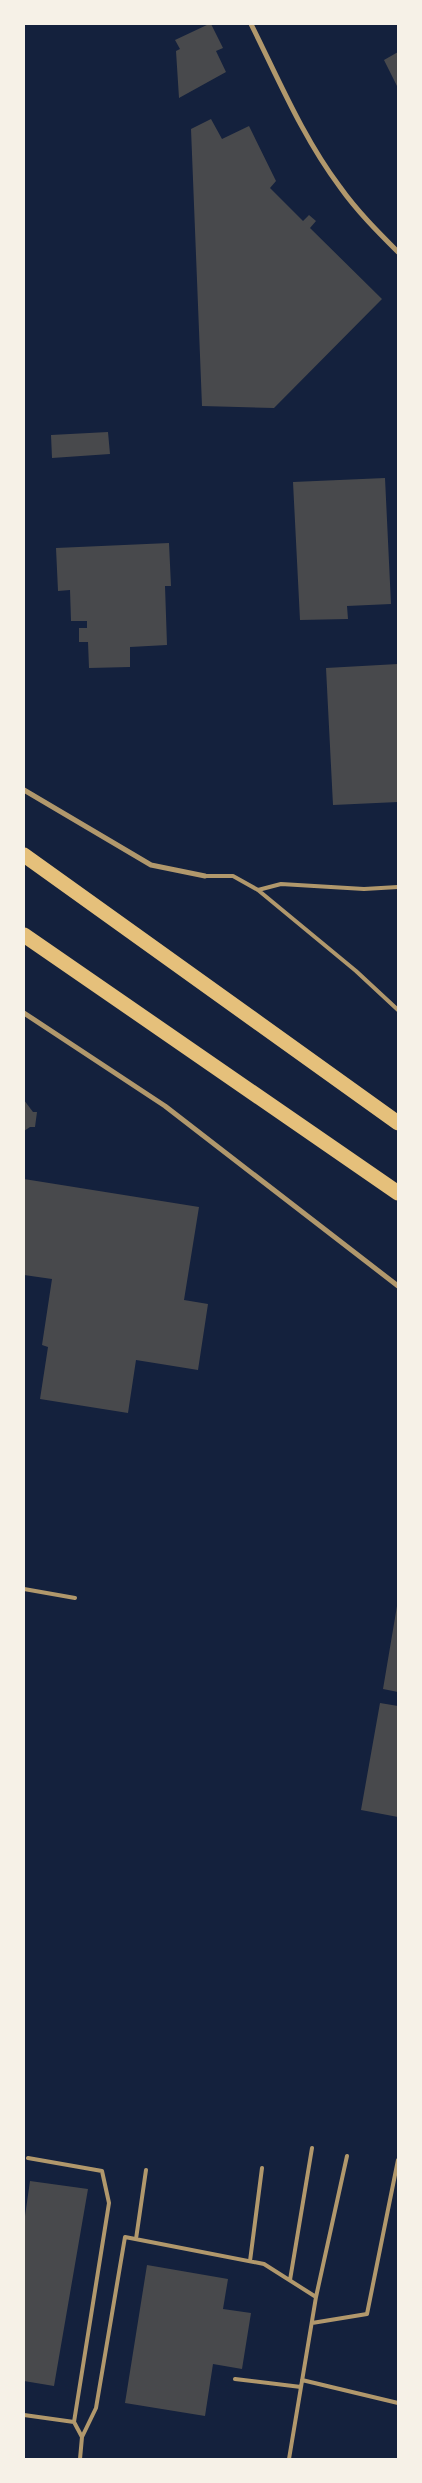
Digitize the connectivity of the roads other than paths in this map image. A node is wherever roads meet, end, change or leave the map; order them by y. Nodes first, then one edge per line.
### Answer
1 (251, 24) edge
2 (398, 252) edge
3 (24, 790) edge
4 (24, 855) edge
5 (205, 876) joint
6 (398, 888) edge
7 (258, 890) junction
8 (24, 935) edge
9 (398, 1010) edge
10 (24, 1013) edge
11 (398, 1123) edge
12 (398, 1193) edge
13 (398, 1286) edge
14 (24, 1589) edge
15 (74, 1598) dead end
16 (312, 2148) dead end
17 (347, 2156) dead end
18 (28, 2158) dead end
19 (398, 2160) edge
20 (262, 2168) dead end
21 (146, 2170) dead end
22 (136, 2239) junction
23 (250, 2261) junction
24 (290, 2280) junction
25 (316, 2297) junction
26 (312, 2322) junction
27 (235, 2379) dead end
28 (302, 2380) junction
29 (301, 2387) junction
30 (398, 2402) edge
31 (24, 2415) edge
32 (74, 2422) junction
33 (82, 2437) junction
34 (80, 2459) edge
35 (289, 2459) edge

1 - 2 street
3 - 5 street
4 - 11 highway
5 - 7 lane
6 - 7 lane
7 - 9 lane
8 - 12 highway
10 - 13 street
14 - 15 lane
16 - 24 lane
17 - 25 lane
18 - 32 lane
19 - 26 lane
20 - 23 lane
21 - 22 lane
22 - 23 lane
22 - 33 lane
23 - 24 lane
24 - 25 lane
25 - 26 lane
26 - 28 lane
27 - 29 lane
28 - 29 lane
28 - 30 lane
29 - 35 lane
31 - 32 lane
32 - 33 lane
33 - 34 lane

